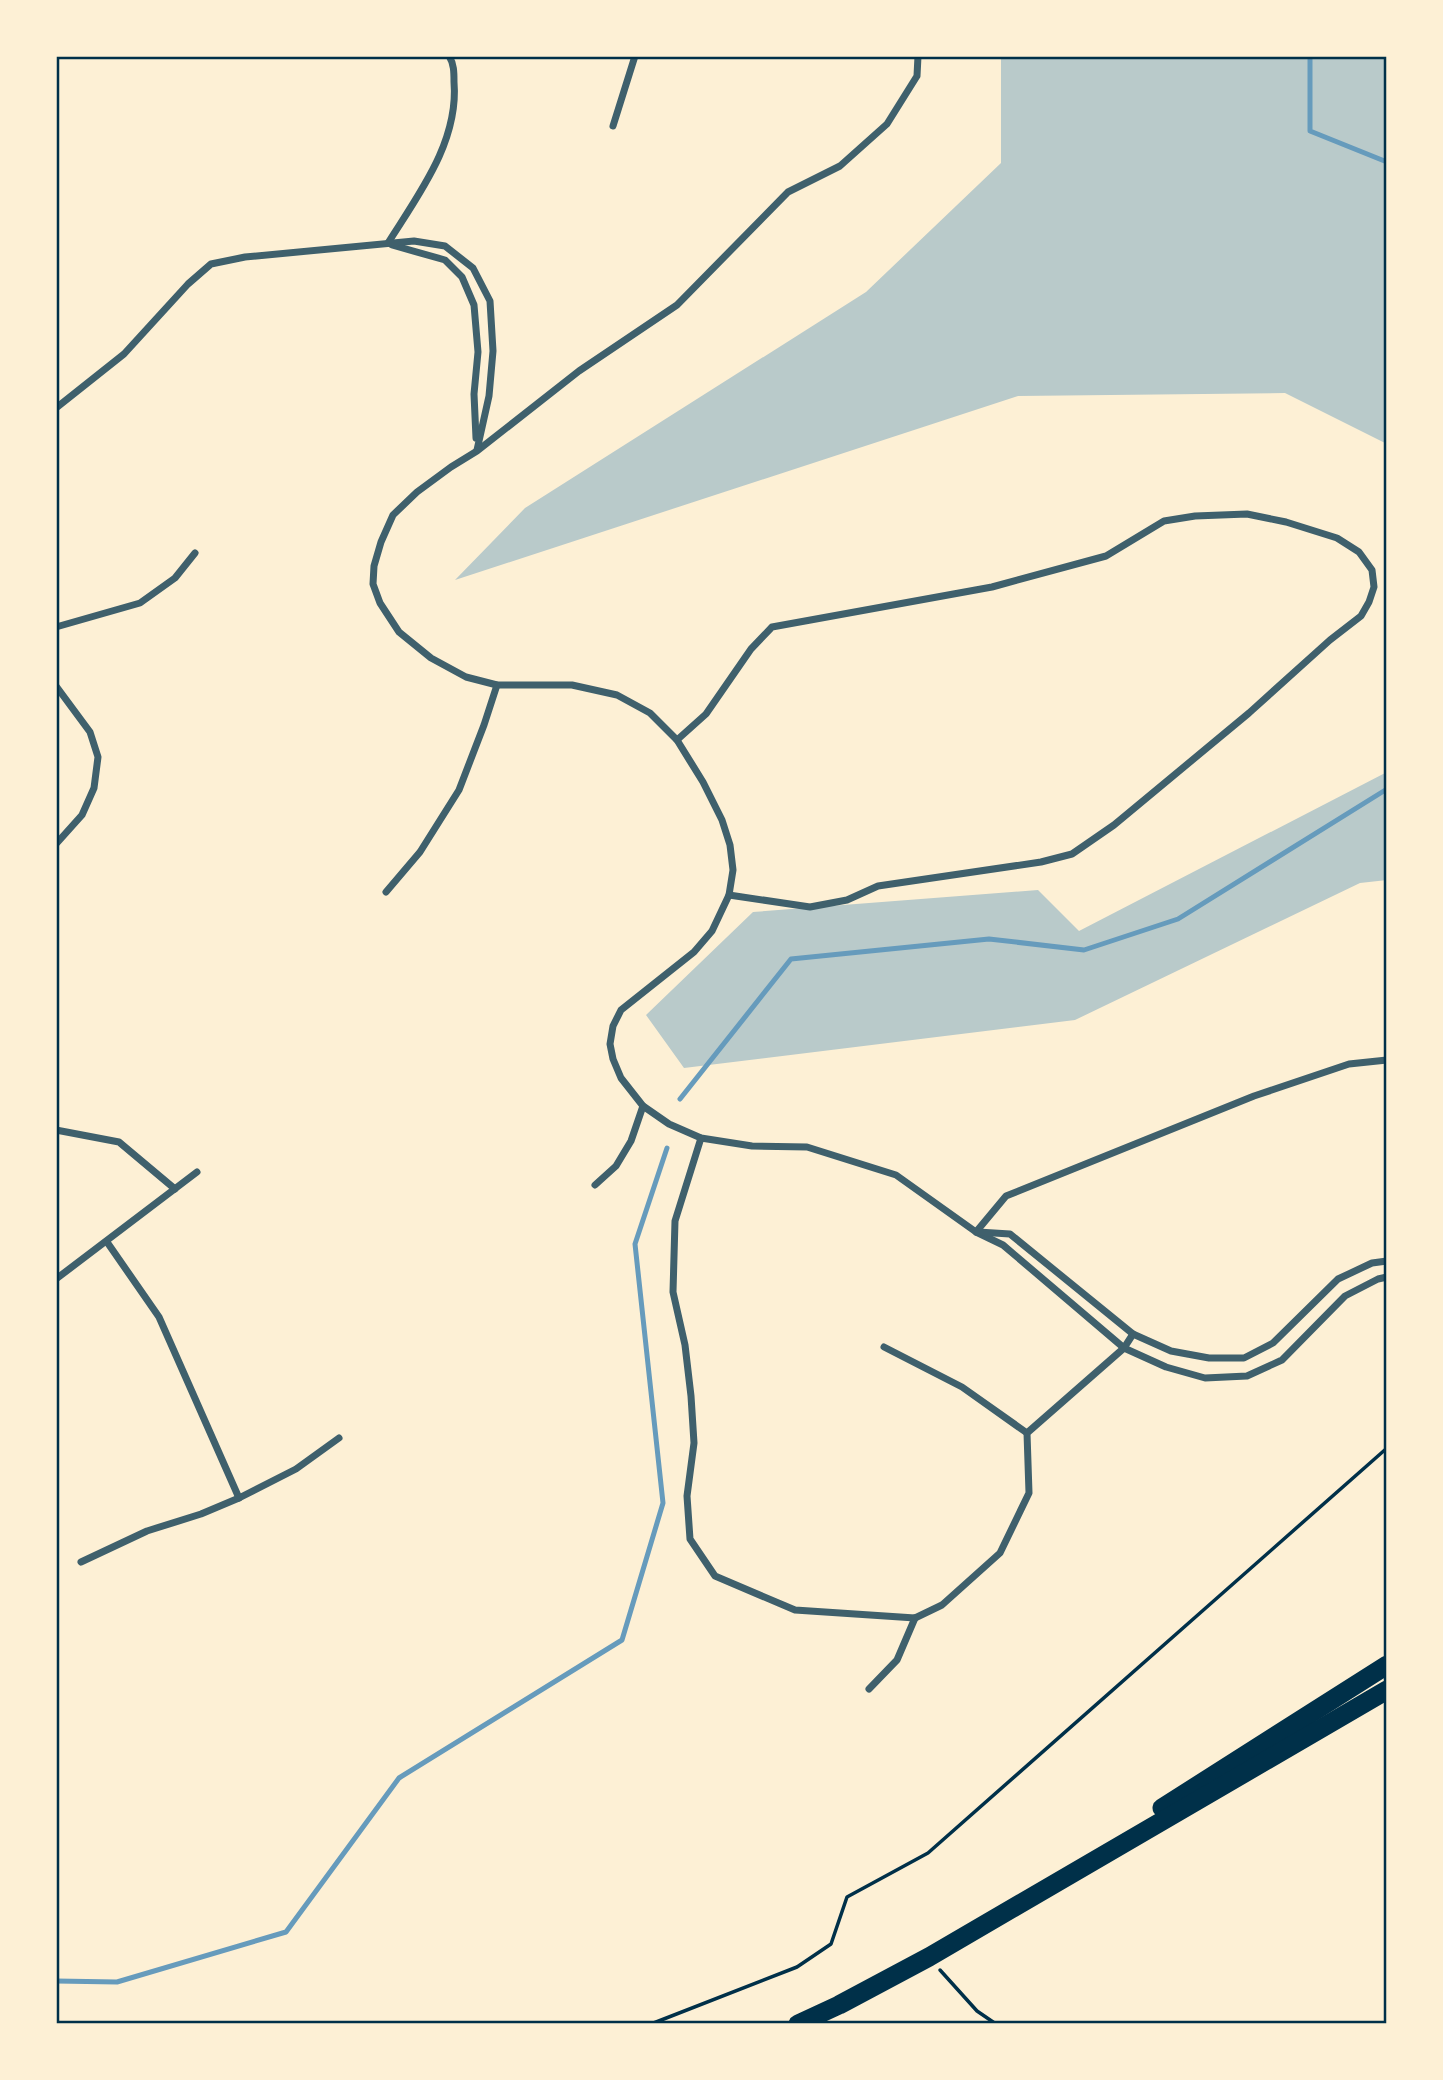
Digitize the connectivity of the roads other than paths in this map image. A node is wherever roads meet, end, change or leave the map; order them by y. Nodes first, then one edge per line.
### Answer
1 (449, 56) edge
2 (635, 56) edge
3 (918, 56) edge
4 (613, 126) dead end
5 (388, 243) junction
6 (56, 408) edge
7 (477, 451) junction
8 (195, 553) dead end
9 (56, 627) edge
10 (497, 685) junction
11 (56, 686) edge
12 (677, 740) junction
13 (56, 844) edge
14 (386, 892) dead end
15 (729, 895) junction
16 (1387, 1060) edge
17 (643, 1106) junction
18 (56, 1130) edge
19 (701, 1139) junction
20 (197, 1171) dead end
21 (595, 1185) dead end
22 (175, 1189) junction
23 (975, 1232) junction
24 (107, 1242) junction
25 (1387, 1261) edge
26 (1387, 1278) edge
27 (56, 1279) edge
28 (1133, 1334) junction
29 (884, 1347) dead end
30 (1124, 1348) junction
31 (1027, 1433) junction
32 (339, 1438) dead end
33 (239, 1498) junction
34 (81, 1562) dead end
35 (915, 1619) junction
36 (1387, 1665) edge
37 (869, 1689) dead end
38 (1387, 1690) edge
39 (1043, 1890) junction
40 (798, 2024) edge

1 - 5 street
2 - 4 street
3 - 7 street
5 - 6 street
5 - 7 street
5 - 7 street
7 - 10 street
8 - 9 street
10 - 12 street
10 - 14 street
11 - 13 street
12 - 15 street
12 - 15 street
15 - 17 street
16 - 23 street
17 - 19 street
17 - 21 street
18 - 22 street
19 - 23 street
19 - 35 street
20 - 22 street
22 - 24 street
23 - 28 street
23 - 30 street
24 - 27 street
24 - 33 street
25 - 28 street
26 - 30 street
28 - 30 street
29 - 31 street
30 - 31 street
31 - 35 street
32 - 33 street
33 - 34 street
35 - 37 street
36 - 39 highway
38 - 39 highway
39 - 40 highway

